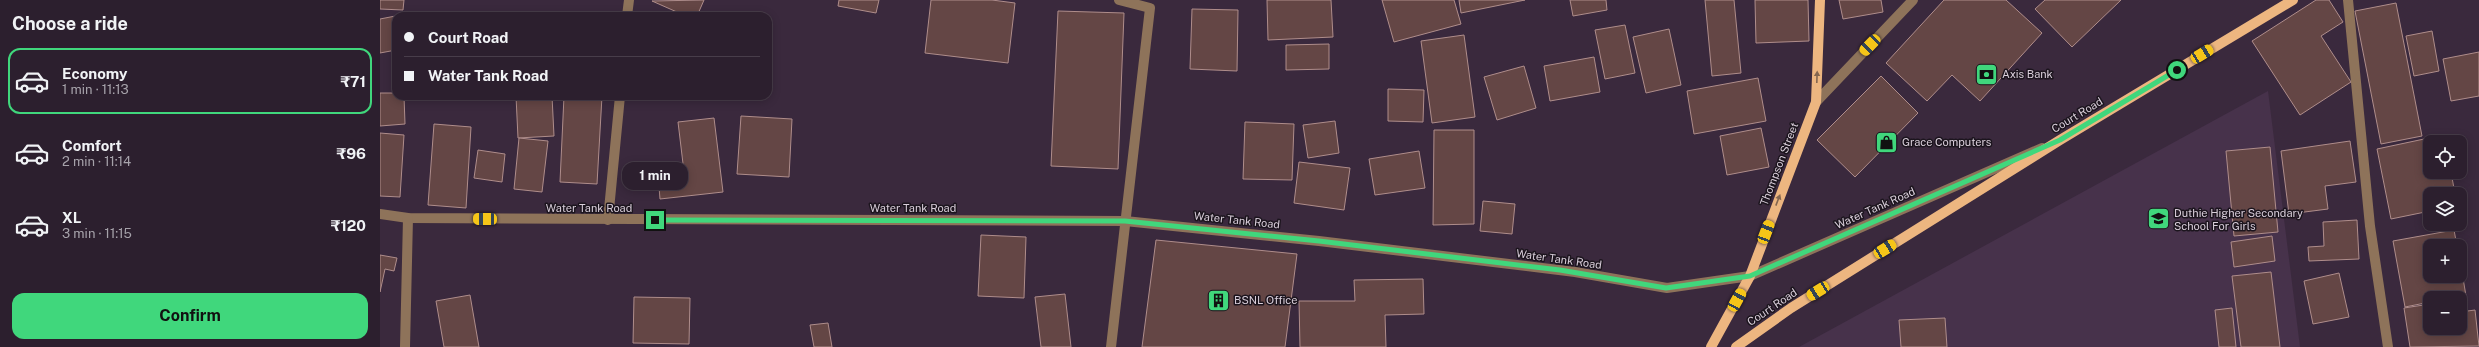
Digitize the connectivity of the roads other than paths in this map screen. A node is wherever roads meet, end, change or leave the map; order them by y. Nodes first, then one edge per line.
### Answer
1 (629, 0) edge
2 (1119, 0) edge
3 (1820, 0) edge
4 (1913, 0) edge
5 (2293, 0) edge
6 (2348, 0) edge
7 (1150, 4) edge
8 (628, 12) edge
9 (620, 100) edge
10 (1816, 102) junction
11 (2060, 140) junction
12 (380, 214) edge
13 (408, 218) junction
14 (608, 220) junction
15 (1125, 221) junction
16 (1750, 276) junction
17 (405, 347) edge
18 (1111, 347) edge
19 (1711, 347) edge
20 (1736, 347) edge
21 (2388, 347) edge

1 - 8 street
2 - 7 street
10 -> 3 main road, Thompson Street
4 - 10 street
5 - 11 main road, Court Road
6 - 21 street
7 - 15 street
9 - 14 street
16 -> 10 main road, Thompson Street
11 - 16 street, Water Tank Road
11 - 20 main road, Court Road
12 - 13 street, Water Tank Road
13 - 14 street, Water Tank Road
13 - 17 street
14 - 15 street, Water Tank Road
15 - 16 street, Water Tank Road
15 - 18 street
16 - 19 main road, Thompson Street

